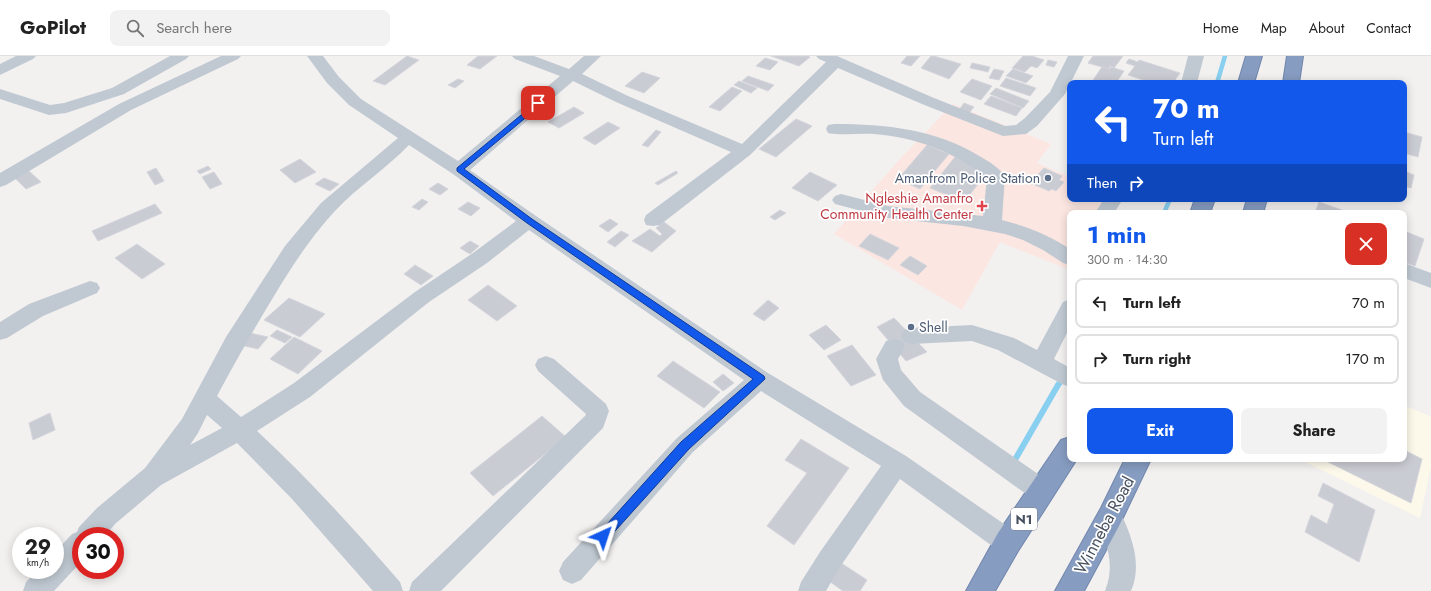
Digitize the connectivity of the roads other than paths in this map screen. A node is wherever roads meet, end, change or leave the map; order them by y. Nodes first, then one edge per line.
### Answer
1 (28, 56) edge
2 (233, 56) edge
3 (315, 56) edge
4 (520, 56) edge
5 (593, 56) edge
6 (862, 56) edge
7 (1076, 56) edge
8 (1196, 56) edge
9 (1254, 56) edge
10 (1295, 56) edge
11 (168, 58) edge
12 (837, 61) edge
13 (0, 70) edge
14 (198, 72) junction
15 (572, 74) junction
16 (1190, 80) edge
17 (1247, 80) edge
18 (1291, 80) edge
19 (0, 94) edge
20 (834, 129) dead end
21 (408, 137) junction
22 (744, 151) junction
23 (459, 170) junction
24 (0, 181) edge
25 (841, 200) dead end
26 (653, 220) dead end
27 (530, 221) junction
28 (992, 225) junction
29 (1067, 256) edge
30 (1407, 271) edge
31 (1431, 281) edge
32 (90, 288) dead end
33 (1067, 313) edge
34 (0, 332) edge
35 (1042, 363) junction
36 (546, 365) dead end
37 (1067, 376) edge
38 (760, 379) junction
39 (204, 398) junction
40 (241, 430) junction
41 (1067, 453) edge
42 (1137, 462) edge
43 (897, 463) junction
44 (152, 477) junction
45 (1042, 491) junction
46 (1110, 517) junction
47 (96, 527) edge
48 (1008, 542) junction
49 (72, 553) edge
50 (572, 571) dead end
51 (36, 591) edge
52 (390, 591) edge
53 (422, 591) edge
54 (811, 591) edge
55 (980, 591) edge
56 (1069, 591) edge
57 (1118, 591) edge

1 - 13 street
2 - 14 street
3 - 21 street
4 - 15 street
5 - 15 street
6 - 12 street
7 - 12 street
8 - 16 street
9 - 17 highway
10 - 18 highway
11 - 14 street
11 - 19 street
12 - 22 street
14 - 24 street
15 - 22 street
15 - 23 street
20 - 28 street
21 - 23 street
21 - 39 street
22 - 26 street
23 - 27 street
25 - 28 street
27 - 38 street
27 - 40 street
28 - 29 street
30 - 31 street
32 - 34 street
33 - 35 street
35 - 37 street
35 - 45 street
36 - 53 street
38 - 43 street
38 - 50 street
39 - 40 street
39 - 44 street
40 - 44 street
40 - 52 street
41 - 45 highway, N1
42 - 46 highway, Winneba Road
43 - 48 street
43 - 54 street
44 - 47 street
45 - 48 highway, N1
46 - 56 highway, Winneba Road
46 - 57 street
48 - 55 highway, N1
49 - 51 street

